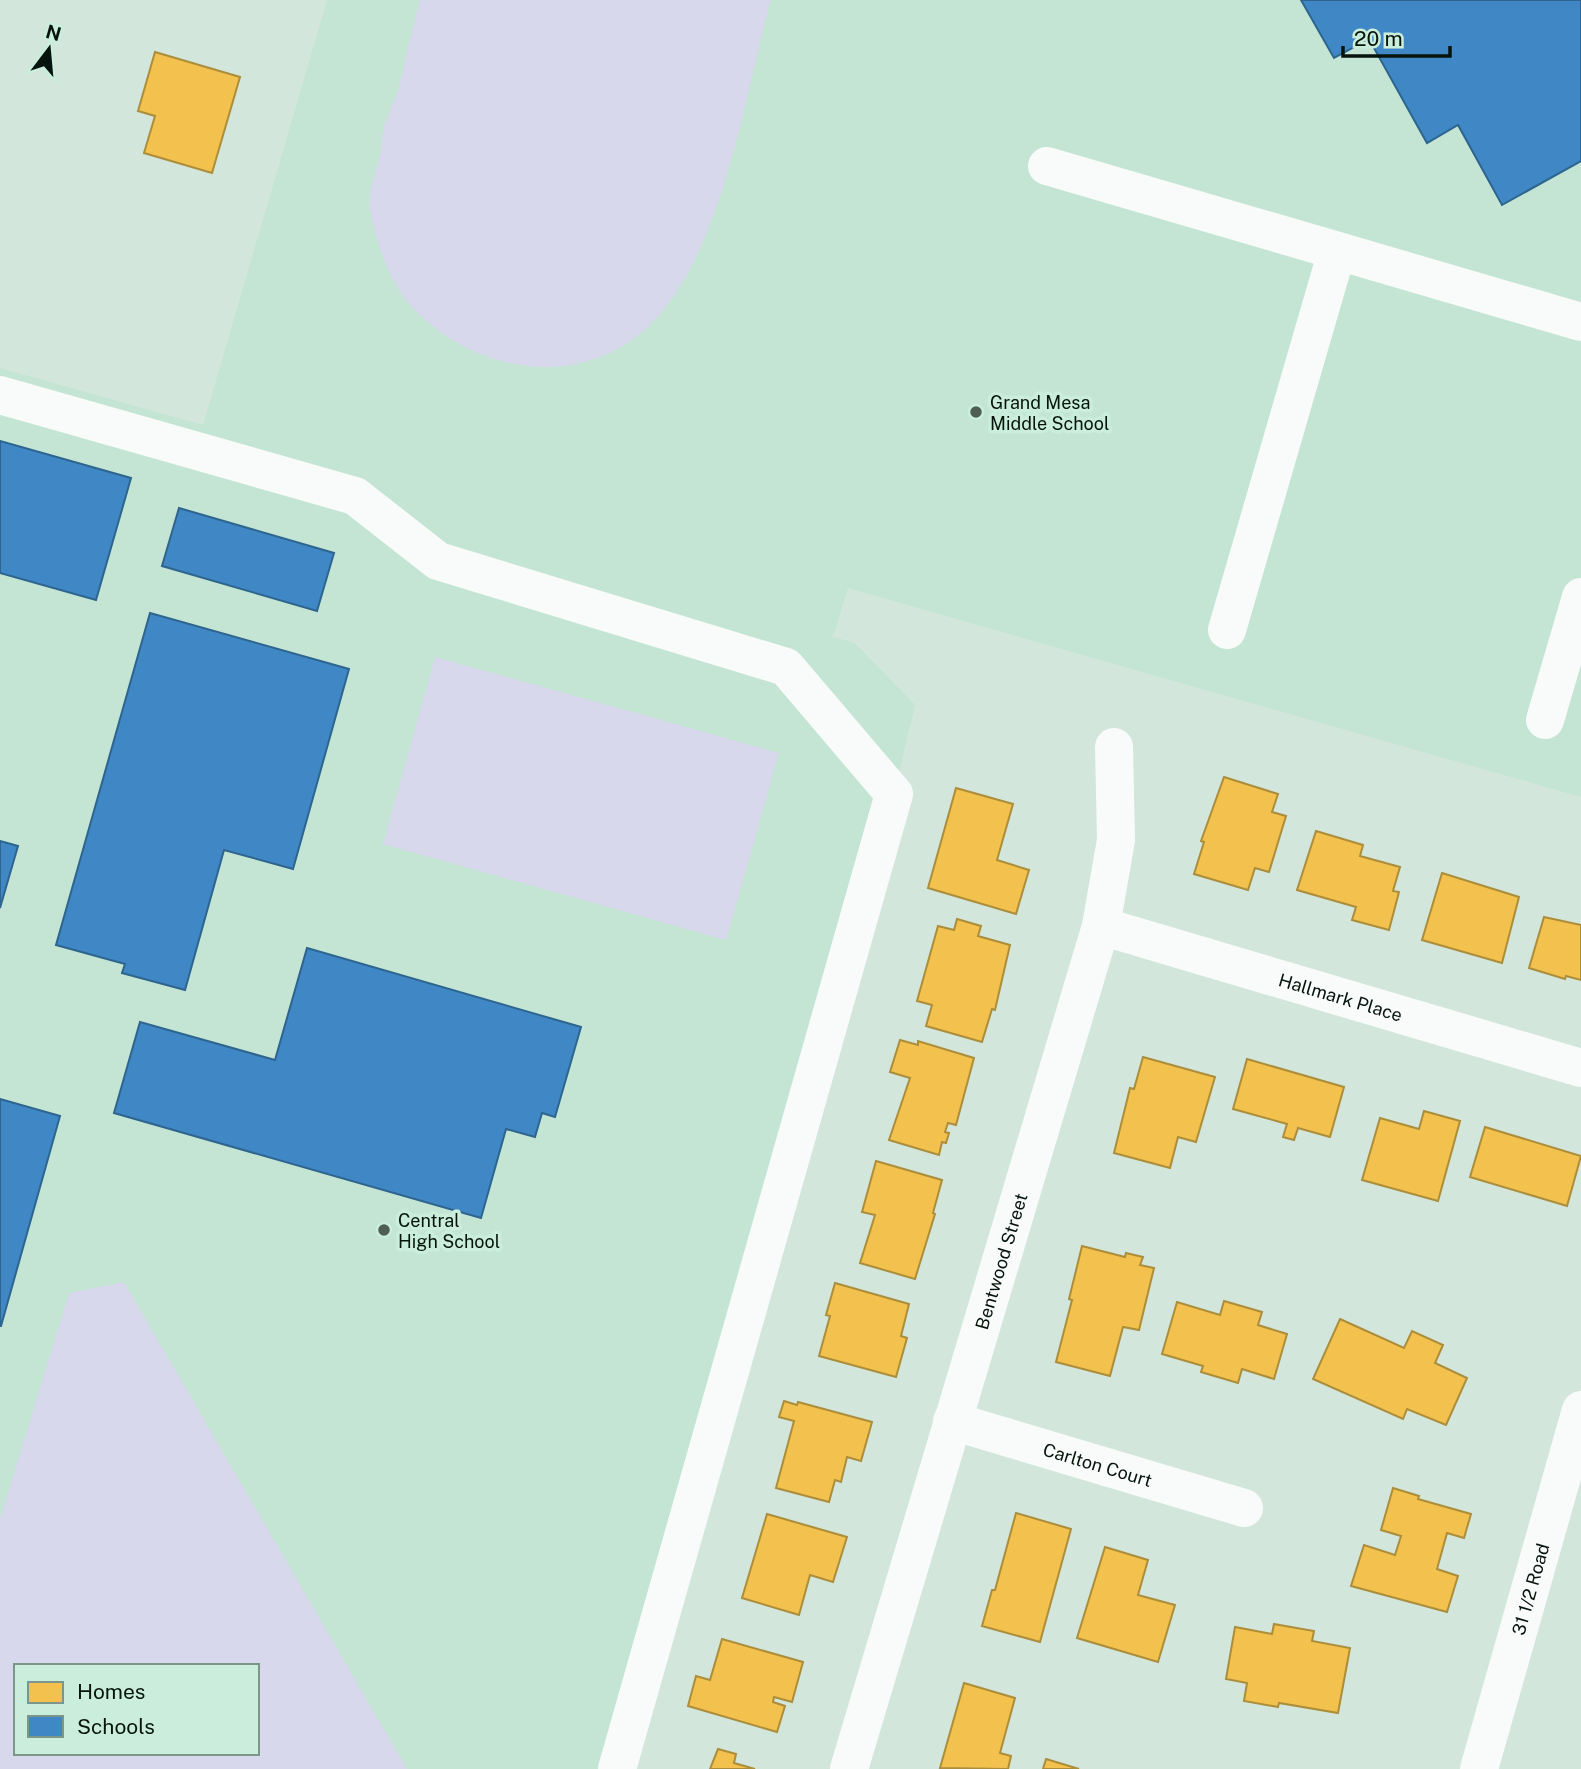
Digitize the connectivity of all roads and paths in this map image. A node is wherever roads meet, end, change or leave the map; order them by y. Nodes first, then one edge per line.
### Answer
1 (1047, 166) dead end
2 (1337, 251) junction
3 (1581, 322) edge
4 (0, 395) edge
5 (1581, 597) edge
6 (1227, 630) dead end
7 (1545, 720) dead end
8 (1114, 747) dead end
9 (1101, 926) junction
10 (1581, 1068) edge
11 (1581, 1410) edge
12 (952, 1421) junction
13 (1244, 1508) dead end
14 (617, 1769) edge
15 (849, 1769) edge
16 (1479, 1769) edge

1 - 2 street
2 - 3 street
2 - 6 street
4 - 14 street
5 - 7 street
8 - 9 street, Bentwood Street
9 - 10 street, Hallmark Place
9 - 12 street, Bentwood Street
11 - 16 street, 31 1/2 Road
12 - 13 street, Carlton Court
12 - 15 street, Bentwood Street

